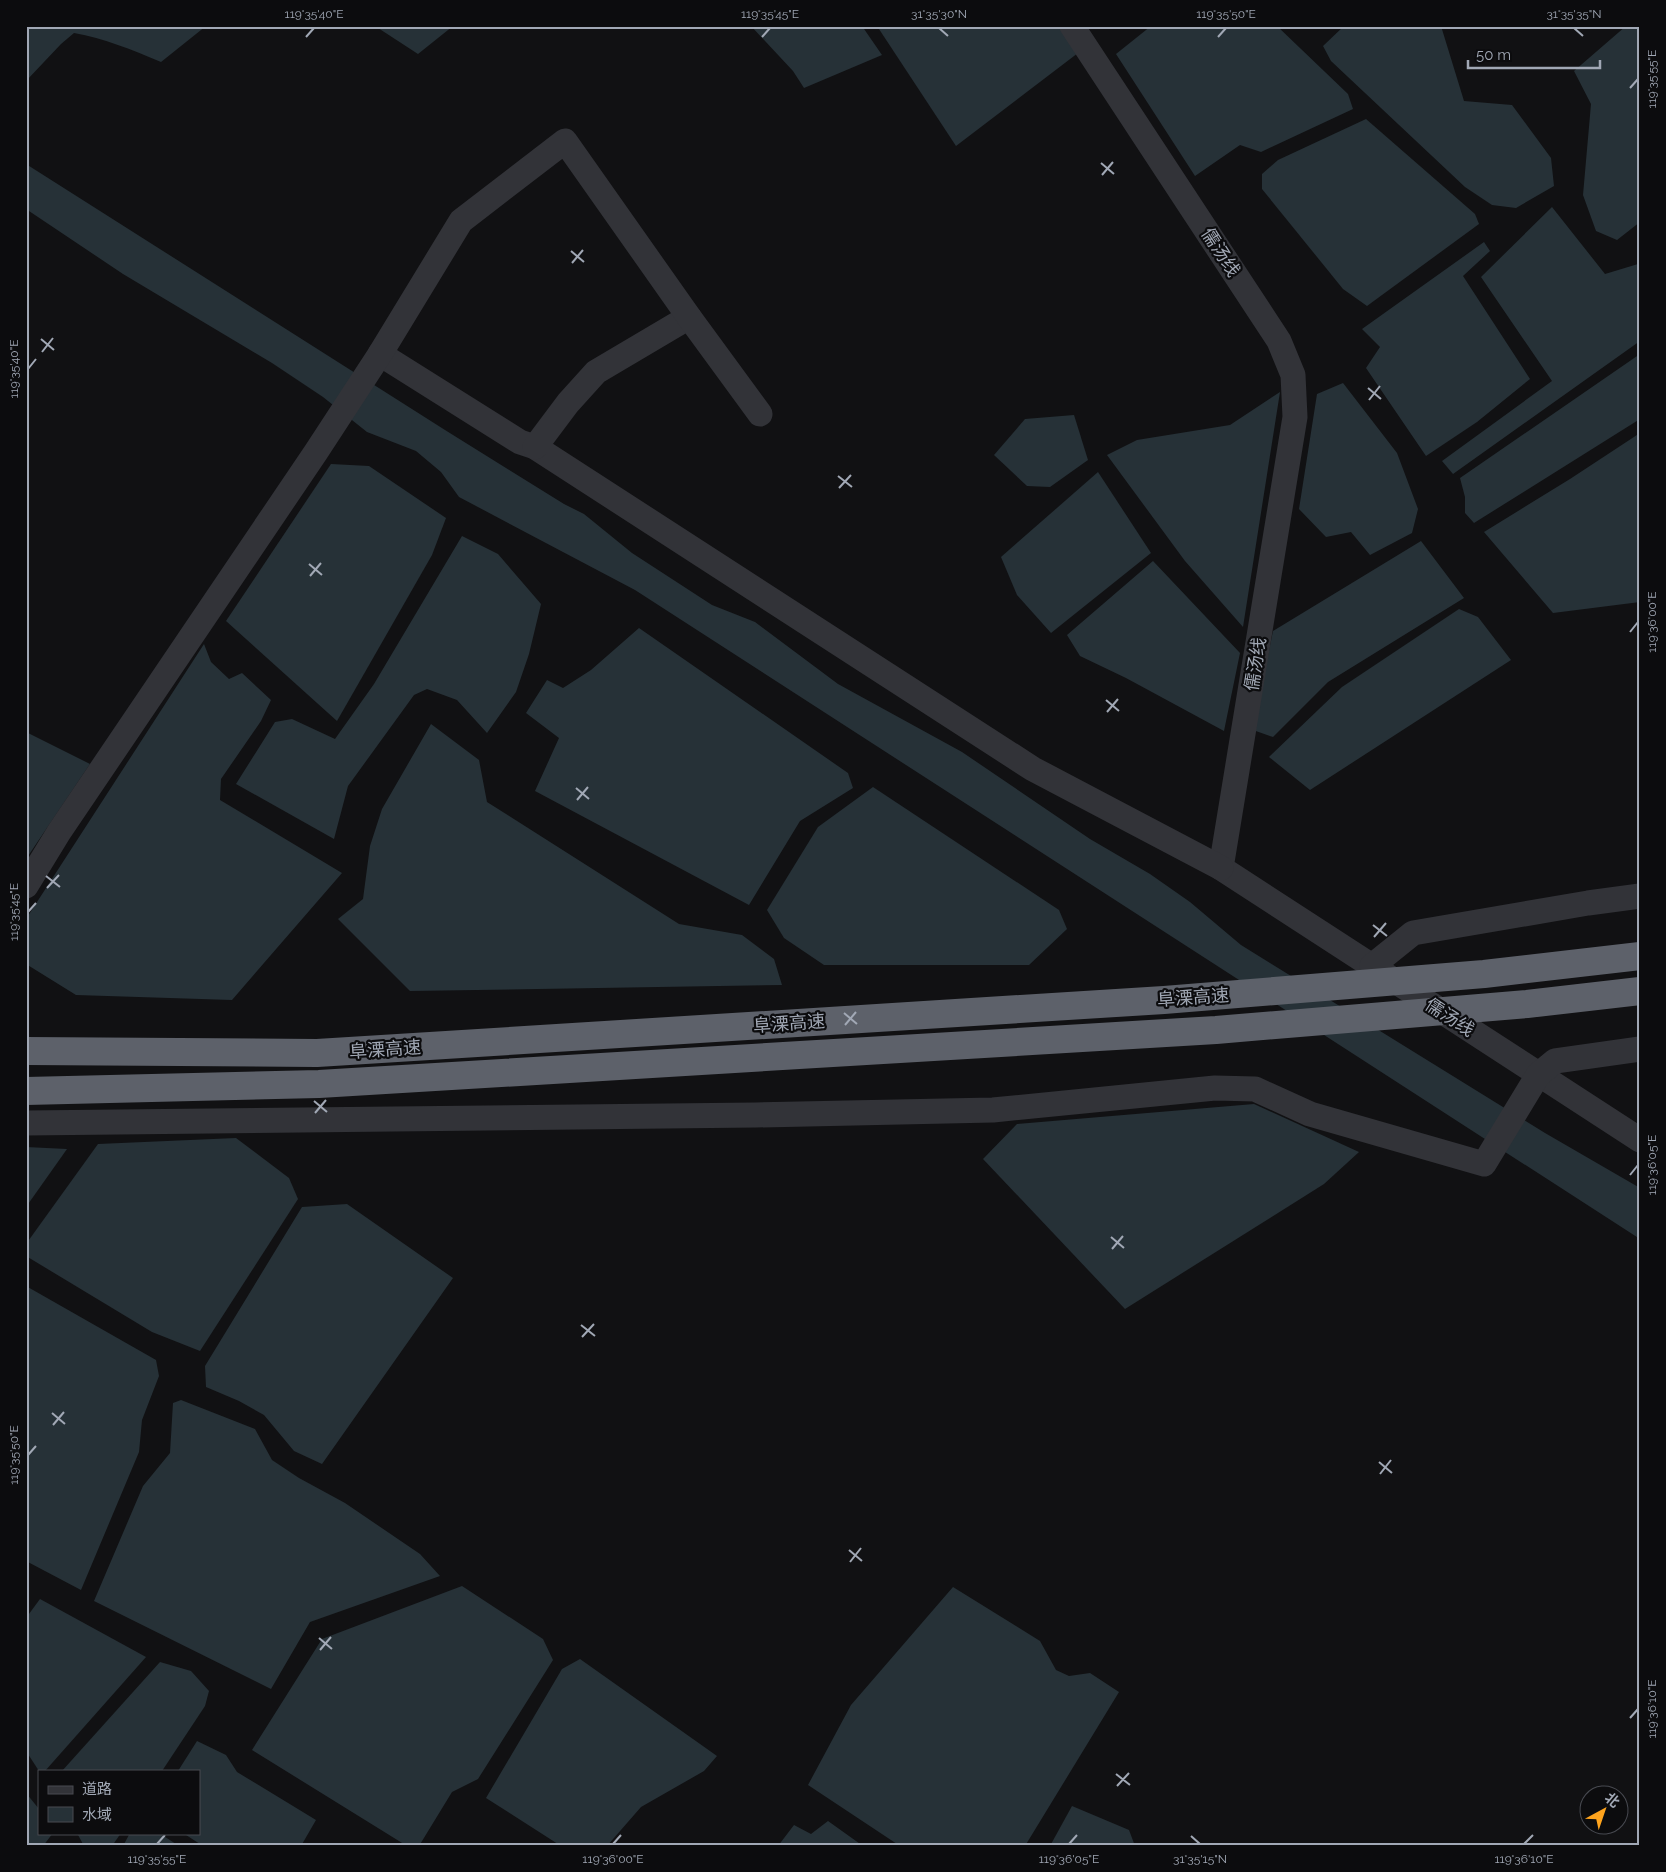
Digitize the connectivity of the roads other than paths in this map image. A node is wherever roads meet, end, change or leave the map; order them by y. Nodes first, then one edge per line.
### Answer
1 (1072, 26) edge
2 (689, 317) junction
3 (380, 354) junction
4 (760, 414) dead end
5 (535, 447) junction
6 (1221, 868) junction
7 (26, 886) edge
8 (1640, 896) edge
9 (1640, 956) edge
10 (1372, 966) junction
11 (1640, 991) edge
12 (1640, 1049) edge
13 (26, 1051) edge
14 (1538, 1075) junction
15 (26, 1090) edge
16 (26, 1123) edge
17 (1640, 1140) edge

1 - 6 street, 儒汤线
2 - 3 street
2 - 4 street
2 - 5 street
3 - 5 street
3 - 7 street
5 - 6 street
6 - 10 street, 儒汤线
8 - 10 street
9 - 13 highway, 阜溧高速
10 - 14 street, 儒汤线
11 - 15 highway, 阜溧高速
12 - 14 street
14 - 16 street
14 - 17 street, 儒汤线

